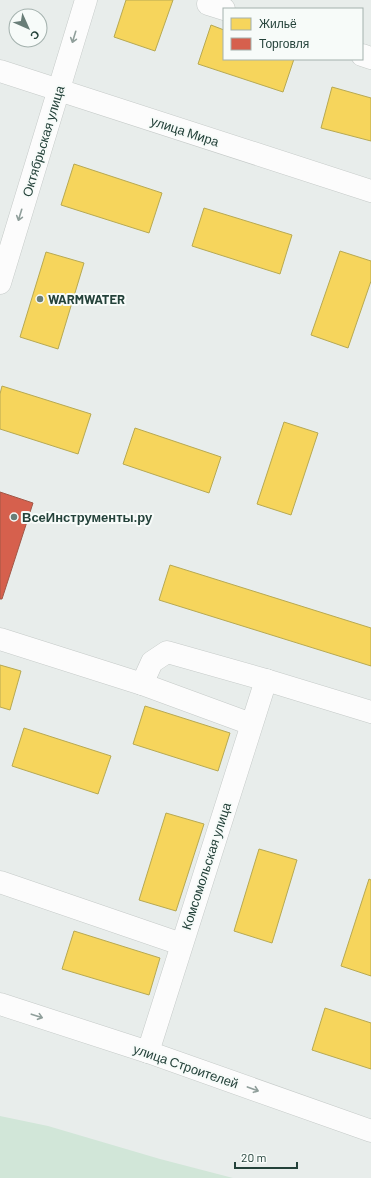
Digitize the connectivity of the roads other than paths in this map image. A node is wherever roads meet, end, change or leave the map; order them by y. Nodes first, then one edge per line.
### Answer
1 (86, 0) edge
2 (210, 0) edge
3 (223, 10) edge
4 (0, 71) edge
5 (58, 90) junction
6 (371, 191) edge
7 (0, 283) edge
8 (0, 639) edge
9 (266, 680) junction
10 (142, 684) junction
11 (371, 712) edge
12 (251, 724) junction
13 (0, 882) edge
14 (181, 944) junction
15 (0, 1004) edge
16 (148, 1052) junction
17 (371, 1131) edge

1 -> 5 street, Октябрьская улица
2 - 3 street
4 - 5 street, улица Мира
5 - 6 street, улица Мира
5 -> 7 street, Октябрьская улица
8 - 10 street
9 - 10 street
9 - 11 street
9 - 12 street, Комсомольская улица
10 - 12 street
12 - 14 street, Комсомольская улица
13 - 14 street
14 - 16 street, Комсомольская улица
15 -> 16 street, улица Строителей
16 -> 17 street, улица Строителей

